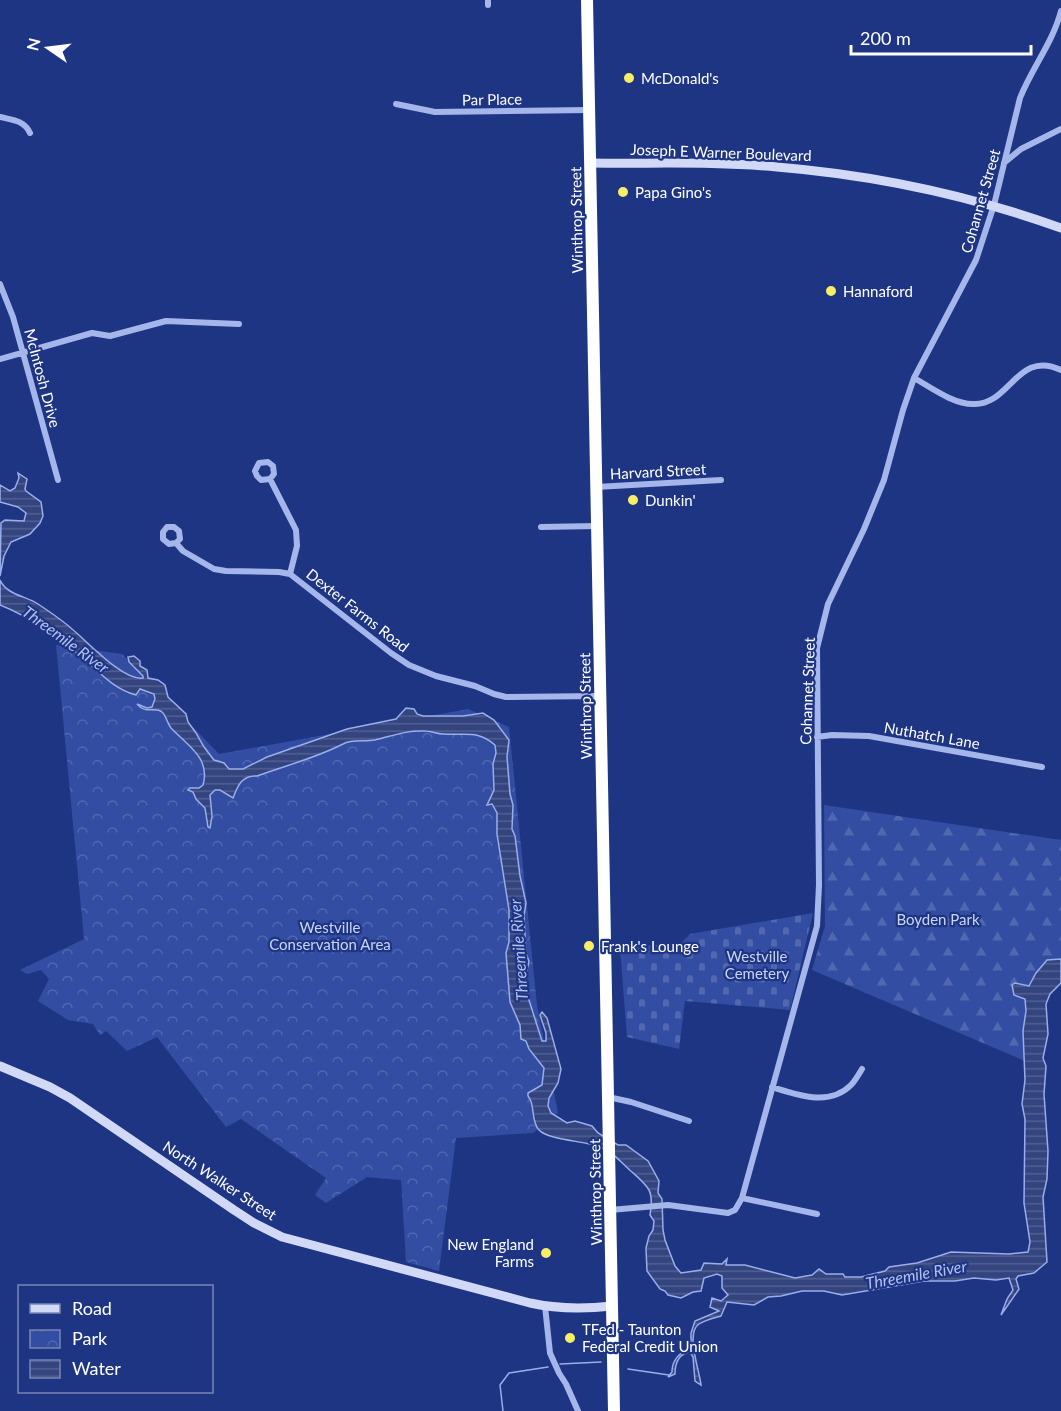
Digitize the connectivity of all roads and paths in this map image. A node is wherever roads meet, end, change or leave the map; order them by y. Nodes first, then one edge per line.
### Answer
1 (587, 0) edge
2 (1061, 11) edge
3 (396, 104) dead end
4 (589, 110) junction
5 (0, 117) edge
6 (1061, 129) edge
7 (30, 133) dead end
8 (590, 163) junction
9 (1004, 163) junction
10 (994, 205) junction
11 (1061, 228) edge
12 (0, 284) edge
13 (239, 324) dead end
14 (24, 353) junction
15 (0, 359) edge
16 (1061, 370) edge
17 (914, 378) junction
18 (270, 479) dead end
19 (58, 480) dead end
20 (721, 480) dead end
21 (596, 487) junction
22 (597, 526) junction
23 (541, 528) dead end
24 (176, 543) dead end
25 (290, 574) junction
26 (600, 696) junction
27 (817, 737) junction
28 (1042, 767) dead end
29 (0, 1066) edge
30 (862, 1069) dead end
31 (772, 1087) junction
32 (608, 1097) junction
33 (689, 1120) dead end
34 (742, 1198) junction
35 (610, 1210) junction
36 (817, 1214) dead end
37 (545, 1306) junction
38 (612, 1306) junction
39 (578, 1411) edge
40 (614, 1411) edge

1 - 4 highway, Winthrop Street
2 - 9 street, Cohannet Street
3 - 4 street, Par Place
4 - 8 highway, Winthrop Street
5 - 7 street
6 - 9 street
8 - 10 main road, Joseph E Warner Boulevard
8 - 21 highway, Winthrop Street
9 - 10 street, Cohannet Street
10 - 11 main road, Joseph E Warner Boulevard
10 - 17 street, Cohannet Street
12 - 14 street, McIntosh Drive
13 - 14 street
14 - 15 street
14 - 19 street, McIntosh Drive
16 - 17 street
17 - 27 street, Cohannet Street
18 - 25 street
20 - 21 street, Harvard Street
21 - 22 highway, Winthrop Street
22 - 23 street
22 - 26 highway, Winthrop Street
24 - 25 street, Dexter Farms Road
25 - 26 street, Dexter Farms Road
26 - 32 highway, Winthrop Street
27 - 28 street, Nuthatch Lane
27 - 31 street, Cohannet Street
29 - 37 main road, North Walker Street
30 - 31 street
31 - 34 street, Cohannet Street
32 - 33 street
32 - 35 highway, Winthrop Street
34 - 35 street
34 - 36 street
35 - 38 highway, Winthrop Street
37 - 38 main road, North Walker Street
37 - 39 street
38 - 40 highway, Winthrop Street

